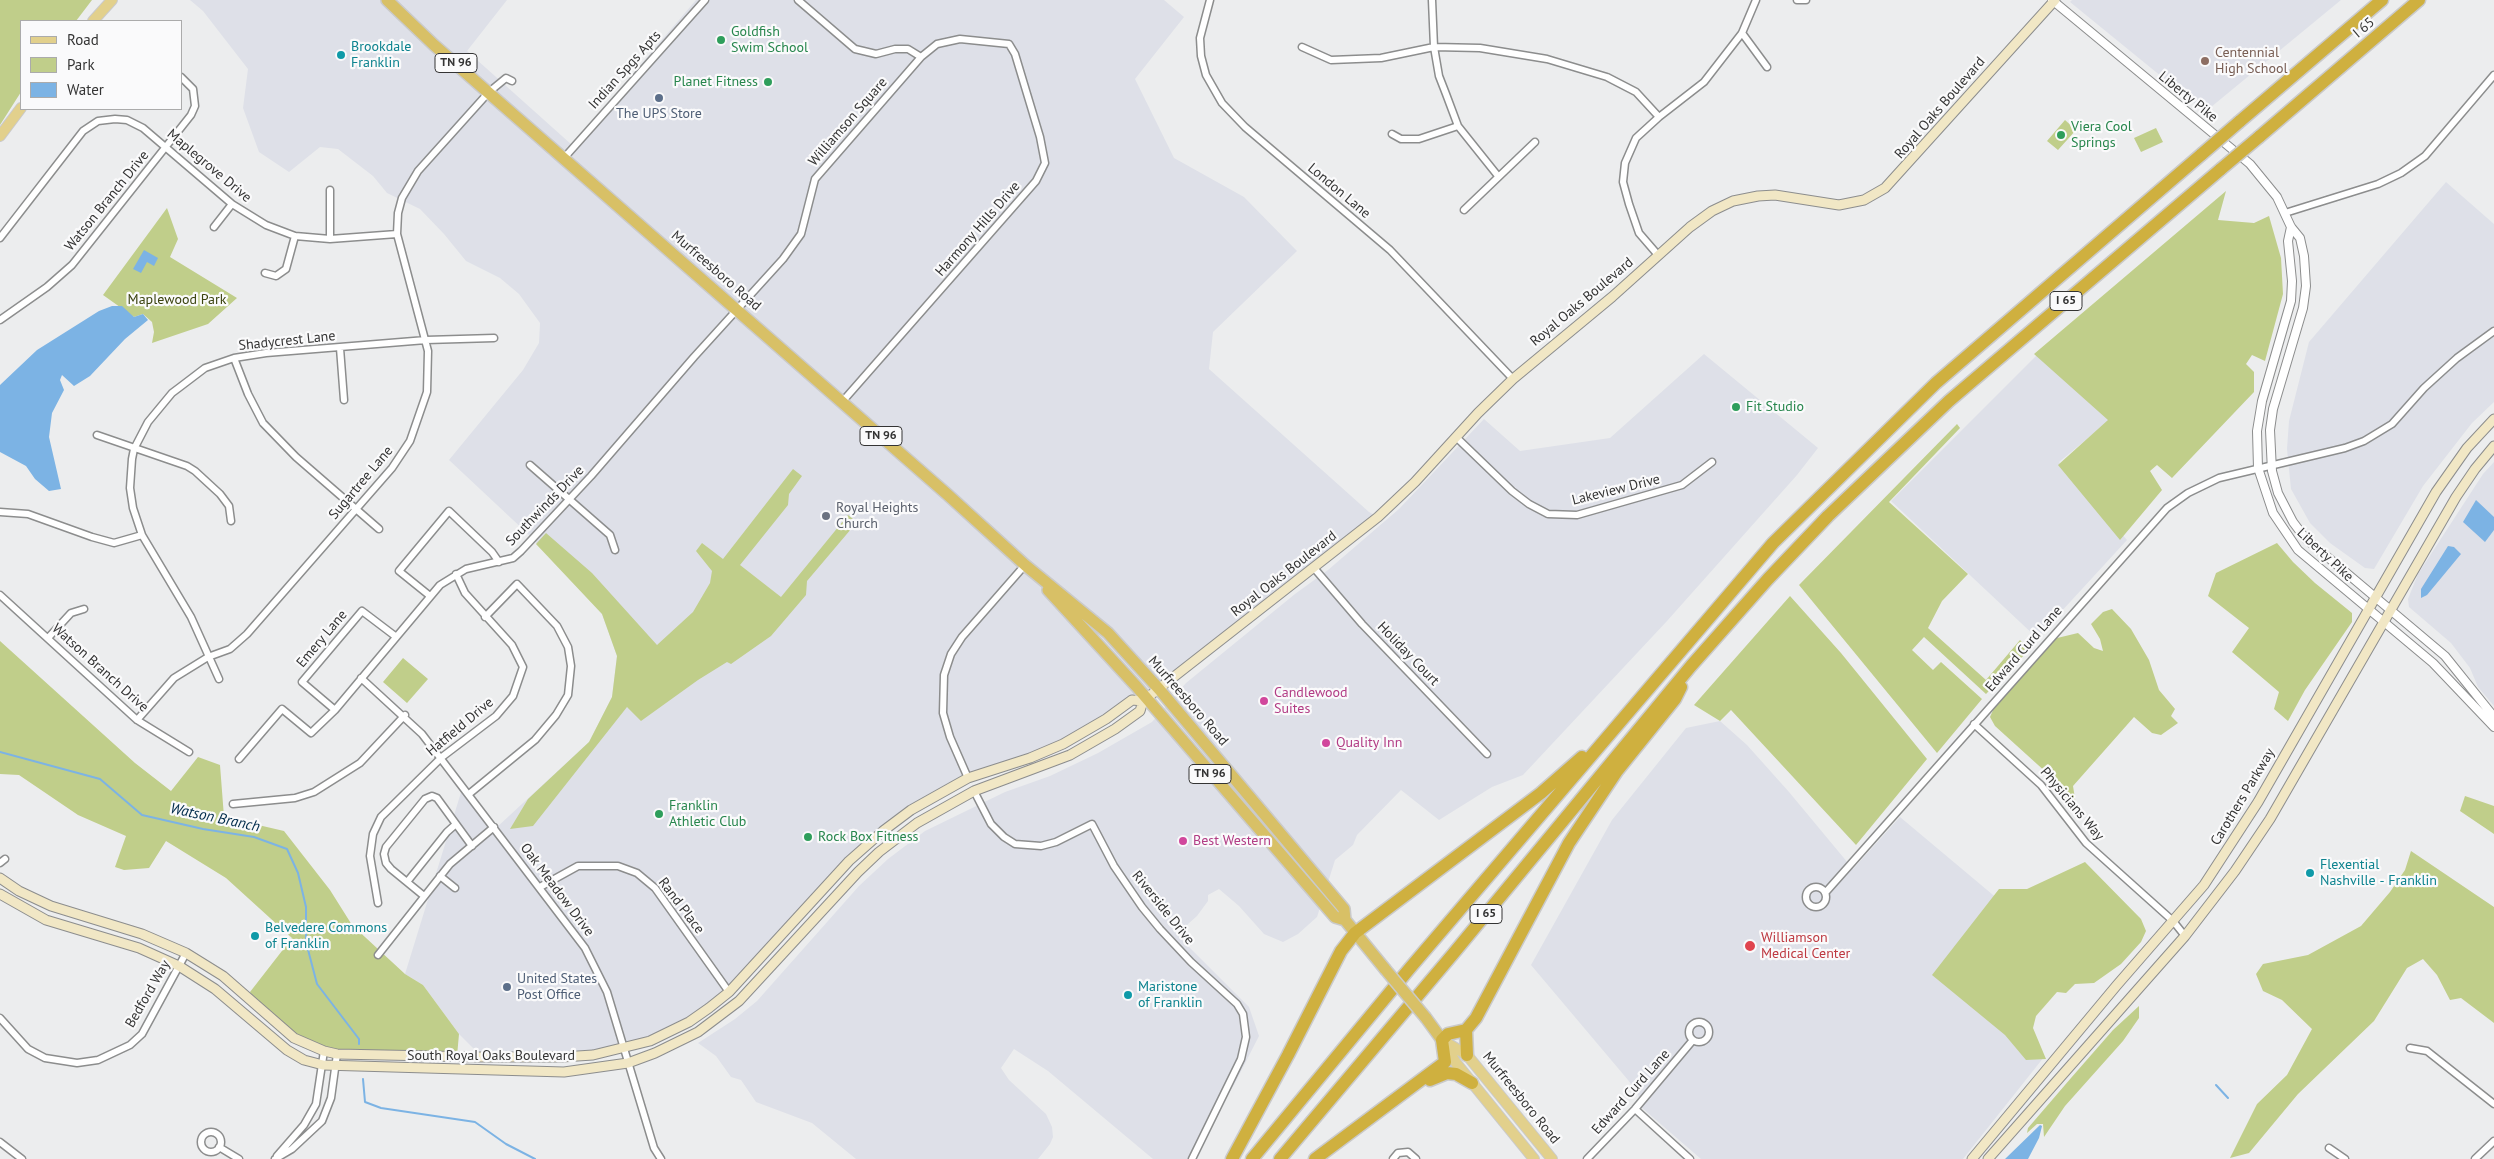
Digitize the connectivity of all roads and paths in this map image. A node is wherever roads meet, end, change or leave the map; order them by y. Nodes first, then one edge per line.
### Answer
1 (103, 0) edge
2 (112, 0) edge
3 (387, 0) edge
4 (705, 0) edge
5 (798, 0) edge
6 (1210, 0) edge
7 (1432, 0) edge
8 (1756, 0) edge
9 (1797, 0) edge
10 (1806, 0) edge
11 (2054, 0) edge
12 (2382, 0) edge
13 (2419, 0) edge
14 (88, 20) edge
15 (94, 20) edge
16 (1742, 33) junction
17 (1009, 44) joint
18 (1302, 48) dead end
19 (1434, 48) junction
20 (921, 57) junction
21 (1767, 67) dead end
22 (2494, 75) edge
23 (182, 78) edge
24 (512, 80) dead end
25 (489, 92) junction
26 (20, 109) edge
27 (1659, 117) junction
28 (1458, 126) junction
29 (1392, 134) dead end
30 (0, 136) edge
31 (1536, 142) dead end
32 (166, 146) junction
33 (564, 158) junction
34 (1498, 176) junction
35 (330, 190) dead end
36 (232, 204) junction
37 (1464, 210) dead end
38 (2286, 213) junction
39 (214, 227) dead end
40 (2291, 227) junction
41 (397, 234) junction
42 (295, 236) junction
43 (0, 238) edge
44 (330, 239) junction
45 (1658, 255) junction
46 (265, 273) dead end
47 (736, 309) junction
48 (0, 319) edge
49 (2494, 331) edge
50 (494, 338) dead end
51 (426, 340) junction
52 (340, 348) junction
53 (234, 358) junction
54 (2272, 368) junction
55 (2285, 372) junction
56 (1513, 379) junction
57 (344, 400) dead end
58 (842, 402) junction
59 (2494, 419) edge
60 (97, 435) dead end
61 (1456, 437) junction
62 (2494, 446) edge
63 (134, 449) junction
64 (1712, 462) dead end
65 (530, 465) dead end
66 (2272, 466) junction
67 (2258, 468) junction
68 (568, 499) junction
69 (356, 510) junction
70 (0, 512) edge
71 (231, 521) dead end
72 (379, 529) dead end
73 (142, 535) junction
74 (615, 550) dead end
75 (500, 562) junction
76 (1025, 565) junction
77 (1314, 568) junction
78 (456, 574) junction
79 (0, 594) edge
80 (430, 596) junction
81 (2375, 598) junction
82 (84, 609) dead end
83 (2368, 610) junction
84 (2390, 610) junction
85 (485, 617) junction
86 (2383, 622) junction
87 (395, 636) junction
88 (48, 638) junction
89 (208, 658) junction
90 (1691, 666) junction
91 (1659, 674) junction
92 (361, 678) junction
93 (219, 679) dead end
94 (1160, 689) junction
95 (1145, 700) junction
96 (335, 710) junction
97 (405, 715) junction
98 (2494, 717) edge
99 (137, 720) junction
100 (1974, 724) junction
101 (2494, 728) edge
102 (189, 752) dead end
103 (1487, 754) dead end
104 (442, 757) junction
105 (239, 759) dead end
106 (968, 778) junction
107 (974, 791) junction
108 (469, 794) junction
109 (233, 804) dead end
110 (456, 824) junction
111 (494, 827) junction
112 (472, 846) junction
113 (440, 876) junction
114 (0, 878) edge
115 (407, 882) junction
116 (540, 887) junction
117 (455, 888) dead end
118 (1825, 893) dead end
119 (0, 894) edge
120 (424, 896) junction
121 (378, 903) dead end
122 (1345, 920) junction
123 (2173, 921) junction
124 (2187, 932) junction
125 (1356, 933) junction
126 (186, 953) junction
127 (378, 955) dead end
128 (180, 966) junction
129 (728, 992) junction
130 (0, 1018) edge
131 (1466, 1030) junction
132 (1442, 1040) junction
133 (1694, 1040) dead end
134 (2410, 1048) dead end
135 (624, 1049) junction
136 (324, 1051) junction
137 (337, 1054) junction
138 (1467, 1055) junction
139 (628, 1063) junction
140 (322, 1065) junction
141 (335, 1067) junction
142 (1472, 1083) junction
143 (1418, 1084) junction
144 (2494, 1104) edge
145 (1635, 1109) junction
146 (2494, 1141) edge
147 (0, 1142) edge
148 (219, 1147) dead end
149 (2330, 1148) dead end
150 (13, 1152) junction
151 (7, 1159) edge
152 (22, 1159) edge
153 (239, 1159) edge
154 (275, 1159) edge
155 (661, 1159) edge
156 (1192, 1159) edge
157 (1232, 1159) edge
158 (1252, 1159) edge
159 (1280, 1159) edge
160 (1315, 1159) edge
161 (1393, 1159) edge
162 (1416, 1159) edge
163 (1534, 1159) edge
164 (1552, 1159) edge
165 (1587, 1159) edge
166 (1690, 1159) edge
167 (1972, 1159) edge
168 (1988, 1159) edge
169 (2345, 1159) edge
170 (2475, 1159) edge

1 - 14 main road
2 - 15 main road
3 - 25 highway, Murfreesboro Road / TN 96
4 - 33 street, Indian Spgs Apts
5 - 20 street
6 - 56 street, London Lane
7 - 19 street
8 - 16 street
9 - 10 street
11 - 38 street, Liberty Pike
11 - 45 main road, Royal Oaks Boulevard
12 - 91 highway, I 65, bridge
13 - 90 highway, I 65 / I 65, bridge
16 - 21 street
16 - 27 street
17 - 20 street, Williamson Square
17 - 58 street, Harmony Hills Drive
18 - 19 street
19 - 27 street
19 - 28 street
20 - 47 street, Williamson Square
22 - 38 street
23 - 32 street, Watson Branch Drive
24 - 25 street, Sugartree Lane
25 - 33 highway, Murfreesboro Road / TN 96
25 - 41 street, Sugartree Lane
26 - 30 main road
27 - 45 street
28 - 29 street
28 - 34 street
31 - 34 street
32 - 36 street, Maplegrove Drive
32 - 43 street, Maplegrove Drive
32 - 48 street, Watson Branch Drive
33 - 47 highway, Murfreesboro Road / TN 96
34 - 37 street
35 - 44 street
36 - 39 street
36 - 42 street, Maplegrove Drive
38 - 40 street, Liberty Pike
40 - 54 street, Liberty Pike
40 - 55 street, Liberty Pike
41 - 44 street, Maplegrove Drive
41 - 51 street, Sugartree Lane
42 - 44 street, Maplegrove Drive
42 - 46 street
45 - 56 main road, Royal Oaks Boulevard
47 - 58 highway, Murfreesboro Road / TN 96
47 - 68 street, Southwinds Drive
49 - 66 street, Edward Curd Lane
50 - 51 street, Shadycrest Lane
51 - 52 street, Shadycrest Lane
51 - 69 street, Sugartree Lane
52 - 53 street, Shadycrest Lane
52 - 57 street
53 - 63 street, Shadycrest Lane
53 - 69 street
54 - 55 street
54 - 67 street, Liberty Pike
55 - 66 street, Liberty Pike
56 - 61 main road, Royal Oaks Boulevard
58 - 76 highway, Murfreesboro Road / TN 96
59 - 81 main road, Carothers Parkway
60 - 63 street
61 - 64 street, Lakeview Drive
61 - 77 main road, Royal Oaks Boulevard
62 - 84 main road
63 - 71 street
63 - 73 street, Shadycrest Lane
65 - 68 street
66 - 67 street, Edward Curd Lane
66 - 81 street, Liberty Pike
67 - 83 street, Liberty Pike
67 - 100 street, Edward Curd Lane
68 - 74 street
68 - 75 street, Southwinds Drive
69 - 72 street
69 - 89 street, Sugartree Lane
70 - 73 street
73 - 89 street, Shadycrest Lane
75 - 78 street, Southwinds Drive
75 - 80 street
76 - 94 highway, Murfreesboro Road / TN 96
76 - 95 highway, Murfreesboro Road / TN 96
76 - 106 street
77 - 94 main road, Royal Oaks Boulevard
77 - 103 street, Holiday Court
78 - 80 street, Southwinds Drive
78 - 85 street, Hatfield Drive
79 - 88 street, Watson Branch Drive
80 - 87 street, Southwinds Drive
81 - 83 main road, Carothers Parkway
81 - 84 street, Liberty Pike
82 - 88 street
83 - 86 street, Liberty Pike
83 - 123 main road, Carothers Parkway
84 - 86 main road
84 - 98 street, Liberty Pike
85 - 104 street, Hatfield Drive
85 - 108 street
86 - 101 street, Liberty Pike
86 - 124 main road
87 - 92 street, Southwinds Drive
87 - 96 street, Emery Lane
88 - 99 street, Watson Branch Drive
89 - 93 street, Shadycrest Lane
89 - 99 street, Sugartree Lane
90 - 131 highway
90 - 159 highway, I 65
91 - 125 highway
91 - 158 highway, I 65
92 - 96 street, Southwinds Drive
92 - 97 street, Oak Meadow Drive
94 - 95 main road, Royal Oaks Boulevard
94 - 122 highway, Murfreesboro Road / TN 96
95 - 106 main road, South Royal Oaks Boulevard
95 - 107 main road, South Royal Oaks Boulevard
95 - 122 highway, Murfreesboro Road / TN 96
96 - 105 street, Southwinds Drive
97 - 104 street, Oak Meadow Drive
97 - 109 street
99 - 102 street, Watson Branch Drive
100 - 118 street, Edward Curd Lane
100 - 123 street, Physicians Way
104 - 108 street, Oak Meadow Drive
104 - 121 street, Hatfield Drive
106 - 107 main road
106 - 129 main road, South Royal Oaks Boulevard
107 - 139 main road, South Royal Oaks Boulevard
107 - 156 street, Riverside Drive
108 - 111 street, Oak Meadow Drive
110 - 112 street
110 - 115 street
110 - 115 street
111 - 112 street
111 - 116 street, Oak Meadow Drive
112 - 113 street
113 - 117 street
113 - 120 street
114 - 126 main road, South Royal Oaks Boulevard
115 - 120 street
116 - 129 street, Rand Place
116 - 135 street, Oak Meadow Drive
119 - 128 main road, South Royal Oaks Boulevard
120 - 127 street
122 - 125 highway, Murfreesboro Road / TN 96
123 - 124 street, Physicians Way
123 - 167 main road, Carothers Parkway
124 - 168 main road
125 - 132 highway, Murfreesboro Road / TN 96, bridge
125 - 157 highway
126 - 128 street, Bedford Way
126 - 136 main road, South Royal Oaks Boulevard
128 - 130 street, Bedford Way
128 - 140 main road, South Royal Oaks Boulevard
129 - 135 main road, South Royal Oaks Boulevard
131 - 132 highway
131 - 138 highway
132 - 138 main road, Murfreesboro Road
132 - 142 main road, Murfreesboro Road
132 - 143 highway
133 - 145 street, Edward Curd Lane
134 - 144 street
135 - 137 main road, South Royal Oaks Boulevard
135 - 139 street, Oak Meadow Drive
136 - 137 main road, South Royal Oaks Boulevard
136 - 140 street
137 - 141 street
138 - 164 main road, Murfreesboro Road
139 - 141 main road, South Royal Oaks Boulevard
139 - 155 street, Oak Meadow Drive
140 - 141 main road, South Royal Oaks Boulevard
140 - 154 street
141 - 154 street
142 - 143 highway
142 - 163 main road, Murfreesboro Road
143 - 160 highway
145 - 165 street, Edward Curd Lane
145 - 166 street
146 - 170 street
147 - 150 street
148 - 153 street
149 - 169 street
150 - 151 street
150 - 152 street
161 - 162 street

